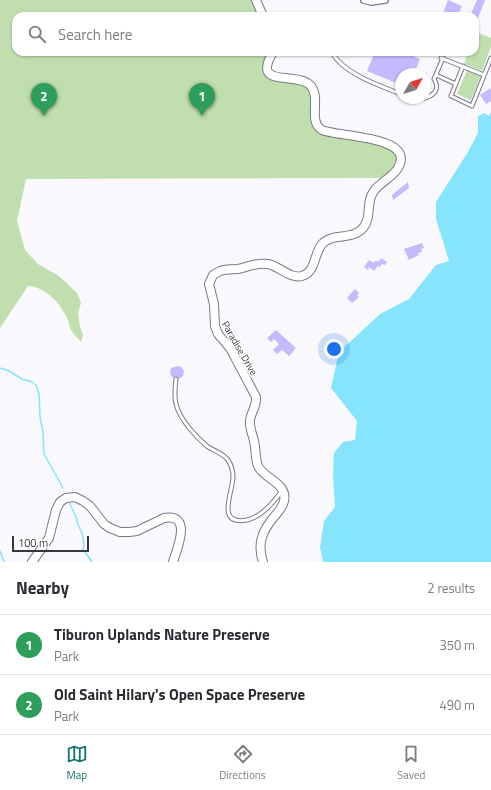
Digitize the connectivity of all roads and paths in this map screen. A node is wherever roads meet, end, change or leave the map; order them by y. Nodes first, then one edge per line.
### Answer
1 (256, 0) edge
2 (364, 0) edge
3 (385, 0) edge
4 (261, 12) edge
5 (271, 56) edge
6 (335, 56) edge
7 (491, 58) edge
8 (463, 66) junction
9 (484, 74) junction
10 (436, 75) junction
11 (456, 84) junction
12 (395, 92) edge
13 (431, 96) edge
14 (176, 379) dead end
15 (282, 490) junction
16 (32, 562) edge
17 (172, 562) edge
18 (263, 562) edge

1 - 4 street
2 - 3 street
5 - 15 street, Paradise Drive
6 - 12 lane
7 - 9 lane
8 - 9 lane
8 - 10 lane
8 - 11 lane
9 - 11 lane
10 - 11 lane
10 - 13 lane
14 - 15 lane
15 - 18 street
16 - 17 street

